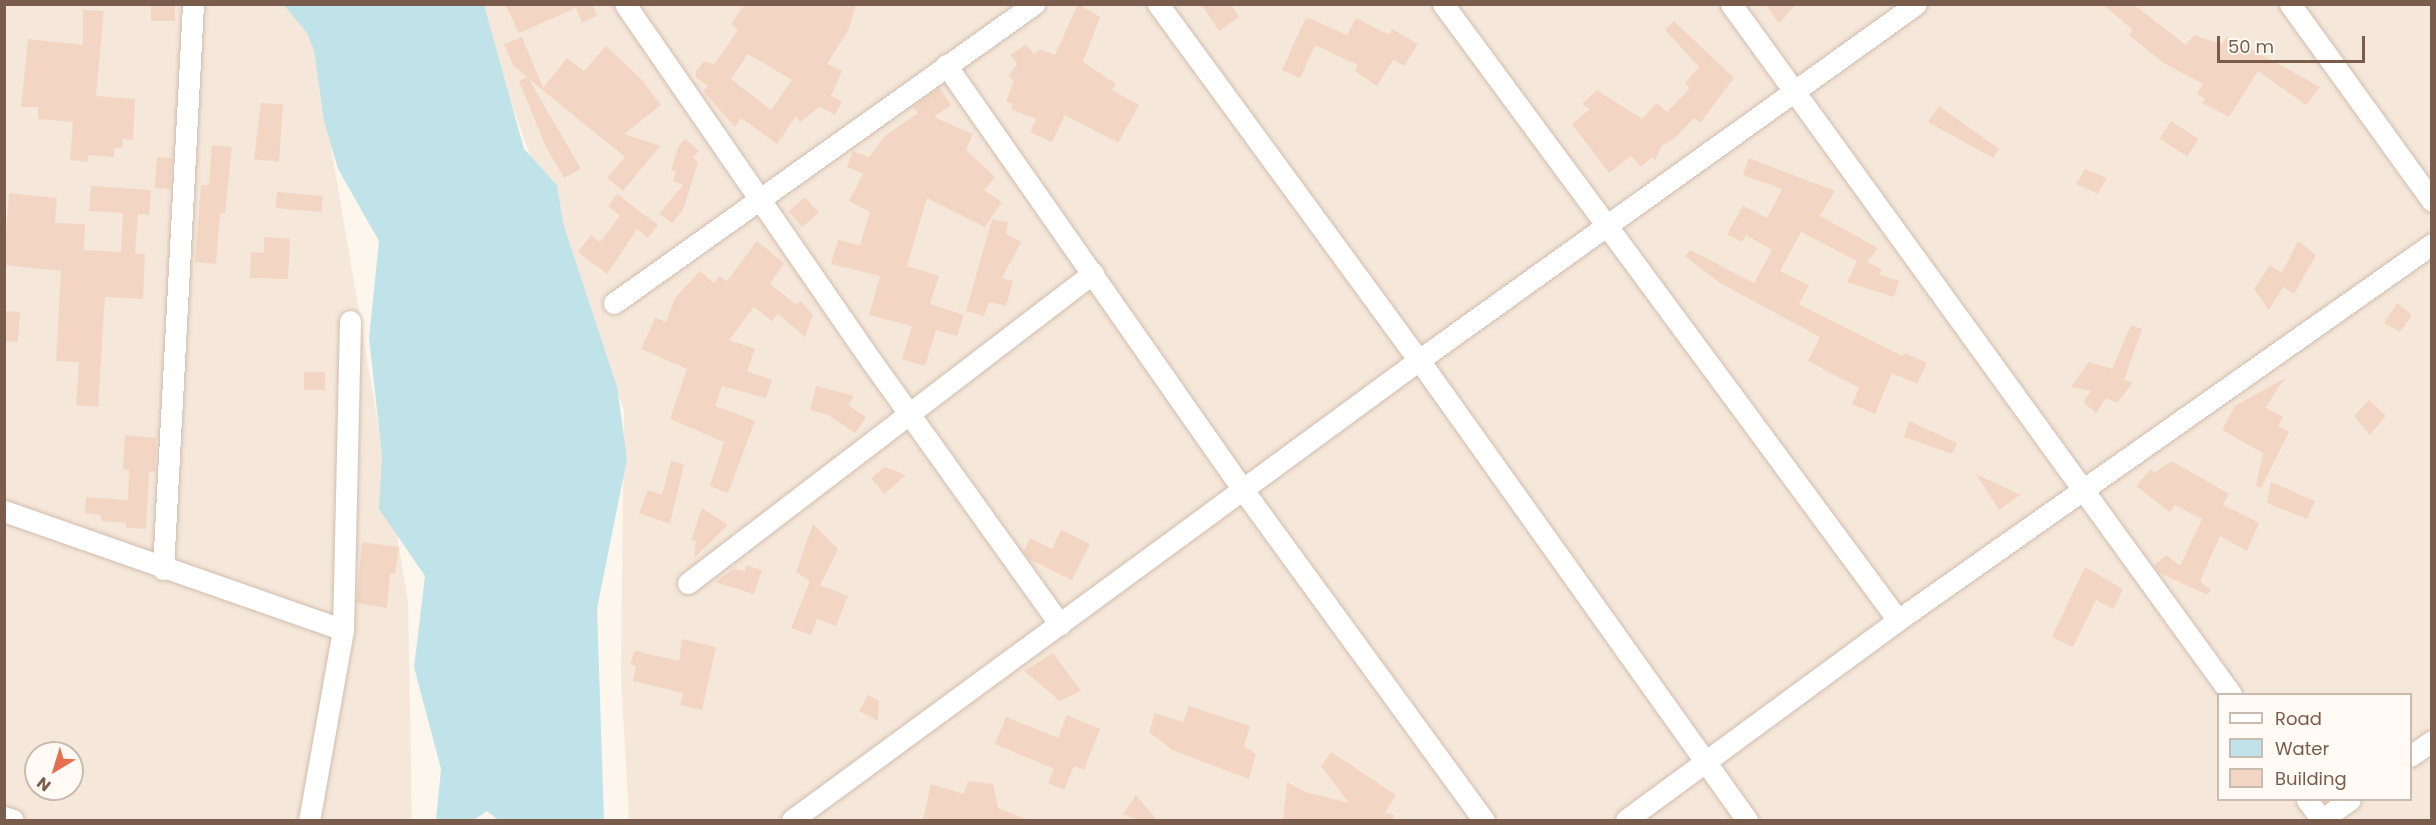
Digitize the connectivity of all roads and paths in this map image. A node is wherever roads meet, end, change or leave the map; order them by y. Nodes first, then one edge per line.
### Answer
1 (193, 4) edge
2 (625, 4) edge
3 (1034, 4) edge
4 (1158, 4) edge
5 (1443, 4) edge
6 (1731, 4) edge
7 (1916, 4) edge
8 (2290, 4) edge
9 (946, 65) junction
10 (1794, 89) junction
11 (758, 199) junction
12 (2432, 201) edge
13 (1606, 225) junction
14 (2432, 244) edge
15 (1093, 273) junction
16 (614, 303) dead end
17 (350, 321) dead end
18 (1419, 360) junction
19 (909, 414) junction
20 (2083, 489) junction
21 (1243, 490) junction
22 (4, 511) edge
23 (163, 569) junction
24 (688, 583) dead end
25 (1898, 620) junction
26 (1060, 625) junction
27 (343, 630) junction
28 (2230, 693) edge
29 (2432, 741) edge
30 (2412, 755) edge
31 (1706, 762) junction
32 (2308, 801) edge
33 (2349, 801) edge
34 (4, 817) edge
35 (13, 820) edge
36 (309, 820) edge
37 (792, 820) edge
38 (1484, 820) edge
39 (1626, 820) edge
40 (1747, 820) edge
41 (2322, 820) edge

1 - 23 street
2 - 11 street
3 - 9 street
4 - 18 street
5 - 13 street
6 - 10 street
7 - 10 street
8 - 12 street
9 - 11 street
9 - 15 street
10 - 13 street
10 - 20 street
11 - 16 street
11 - 19 street
13 - 18 street
13 - 25 street
14 - 20 street
15 - 19 street
15 - 21 street
17 - 27 street
18 - 21 street
18 - 31 street
19 - 24 street
19 - 26 street
20 - 25 street
20 - 28 street
21 - 26 street
21 - 38 street
22 - 23 street
23 - 27 street
25 - 31 street
26 - 37 street
27 - 36 street
29 - 30 street
31 - 39 street
31 - 40 street
32 - 41 street
33 - 41 street
34 - 35 street

